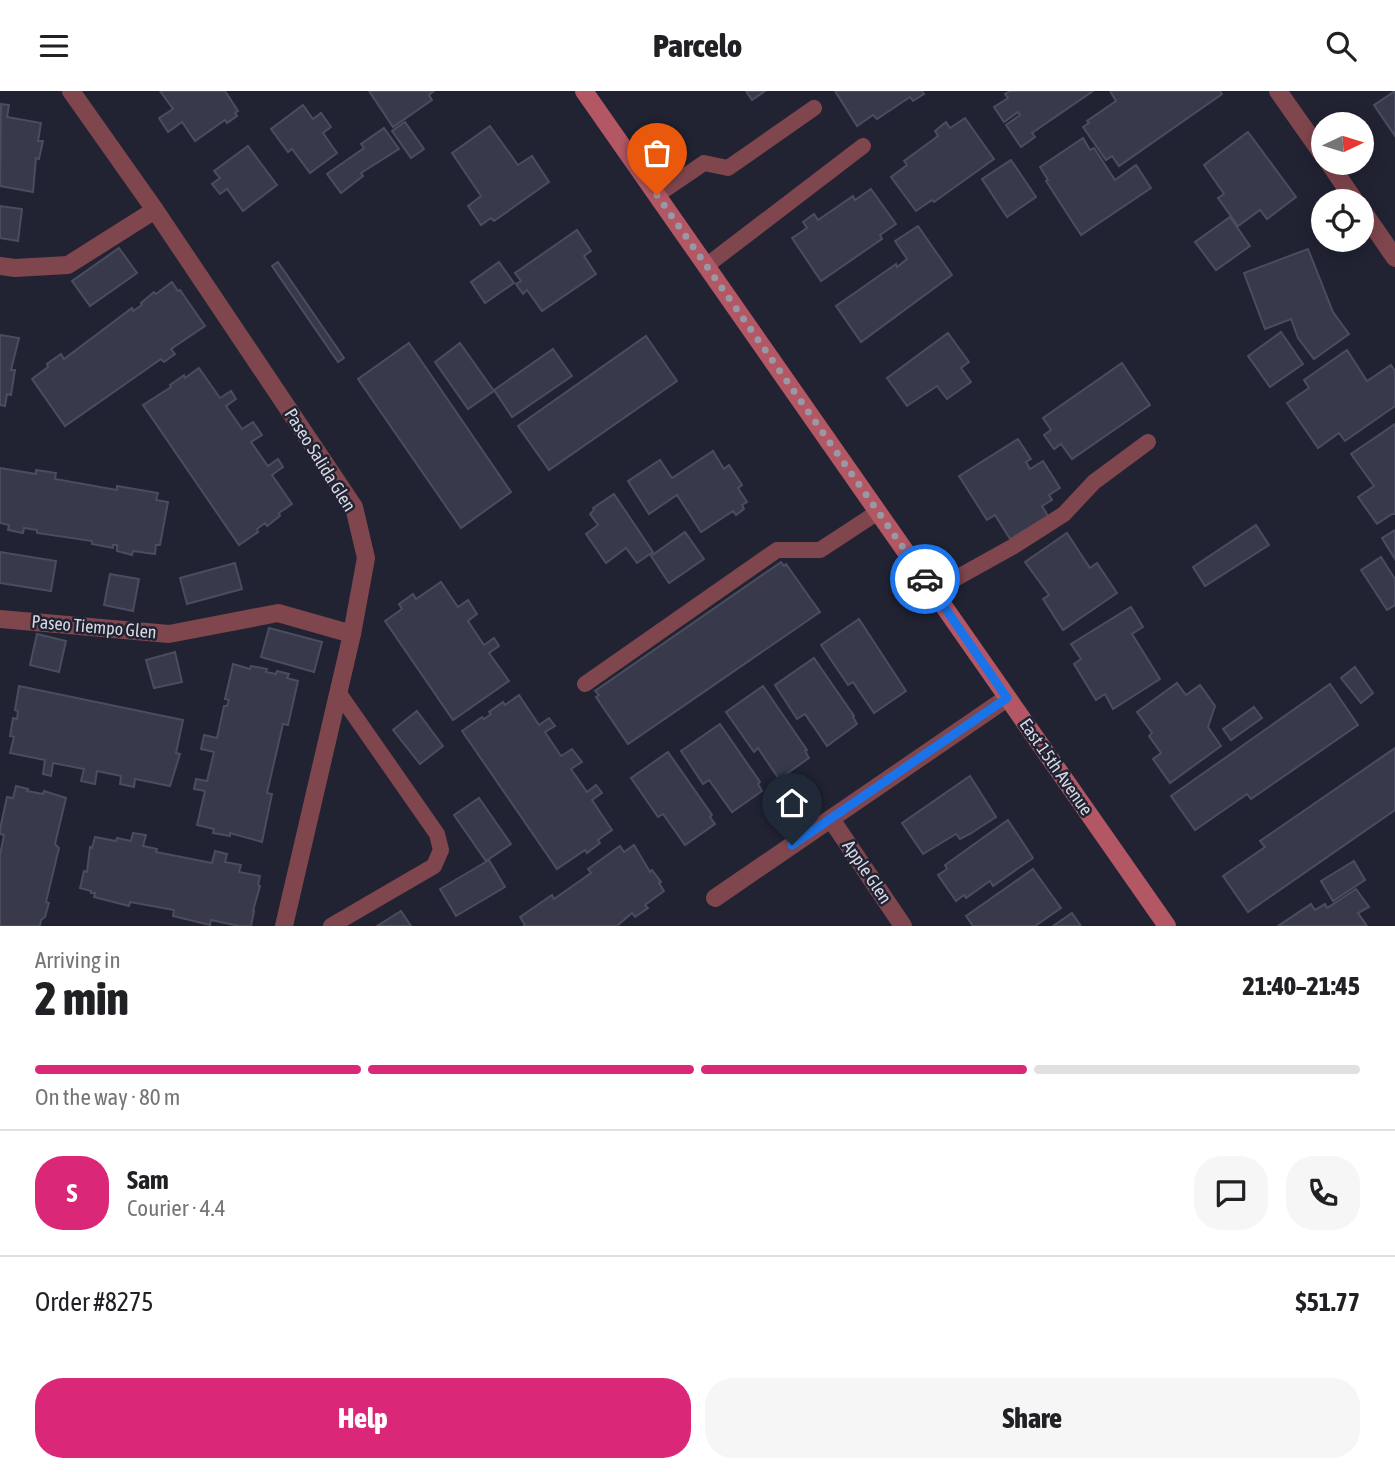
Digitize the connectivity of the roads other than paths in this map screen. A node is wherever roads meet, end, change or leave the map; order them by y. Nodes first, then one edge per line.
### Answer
1 (71, 91) edge
2 (584, 91) edge
3 (1278, 91) edge
4 (814, 108) dead end
5 (1311, 138) edge
6 (863, 146) dead end
7 (657, 195) junction
8 (155, 210) junction
9 (1374, 226) edge
10 (1393, 252) edge
11 (0, 266) edge
12 (706, 266) junction
13 (1148, 442) dead end
14 (878, 512) junction
15 (933, 591) junction
16 (0, 619) edge
17 (352, 634) junction
18 (585, 684) dead end
19 (338, 692) junction
20 (1007, 698) junction
21 (831, 819) junction
22 (715, 898) dead end
23 (284, 926) edge
24 (331, 926) edge
25 (903, 926) edge
26 (1167, 926) edge

1 - 8 street, Paseo Salida Glen
2 - 7 street, East 15th Avenue
3 - 5 street
4 - 7 lane
6 - 12 lane
7 - 12 street, East 15th Avenue
8 - 11 street
8 - 17 street, Paseo Salida Glen
9 - 10 street
12 - 14 street, East 15th Avenue
13 - 15 lane
14 - 15 street, East 15th Avenue
14 - 18 lane
15 - 20 street, East 15th Avenue
16 - 17 street, Paseo Tiempo Glen
17 - 19 street, Paseo Salida Glen
19 - 23 street, Paseo Salida Glen
19 - 24 lane
20 - 21 street
20 - 26 street, East 15th Avenue
21 - 22 street
21 - 25 street, Apple Glen

